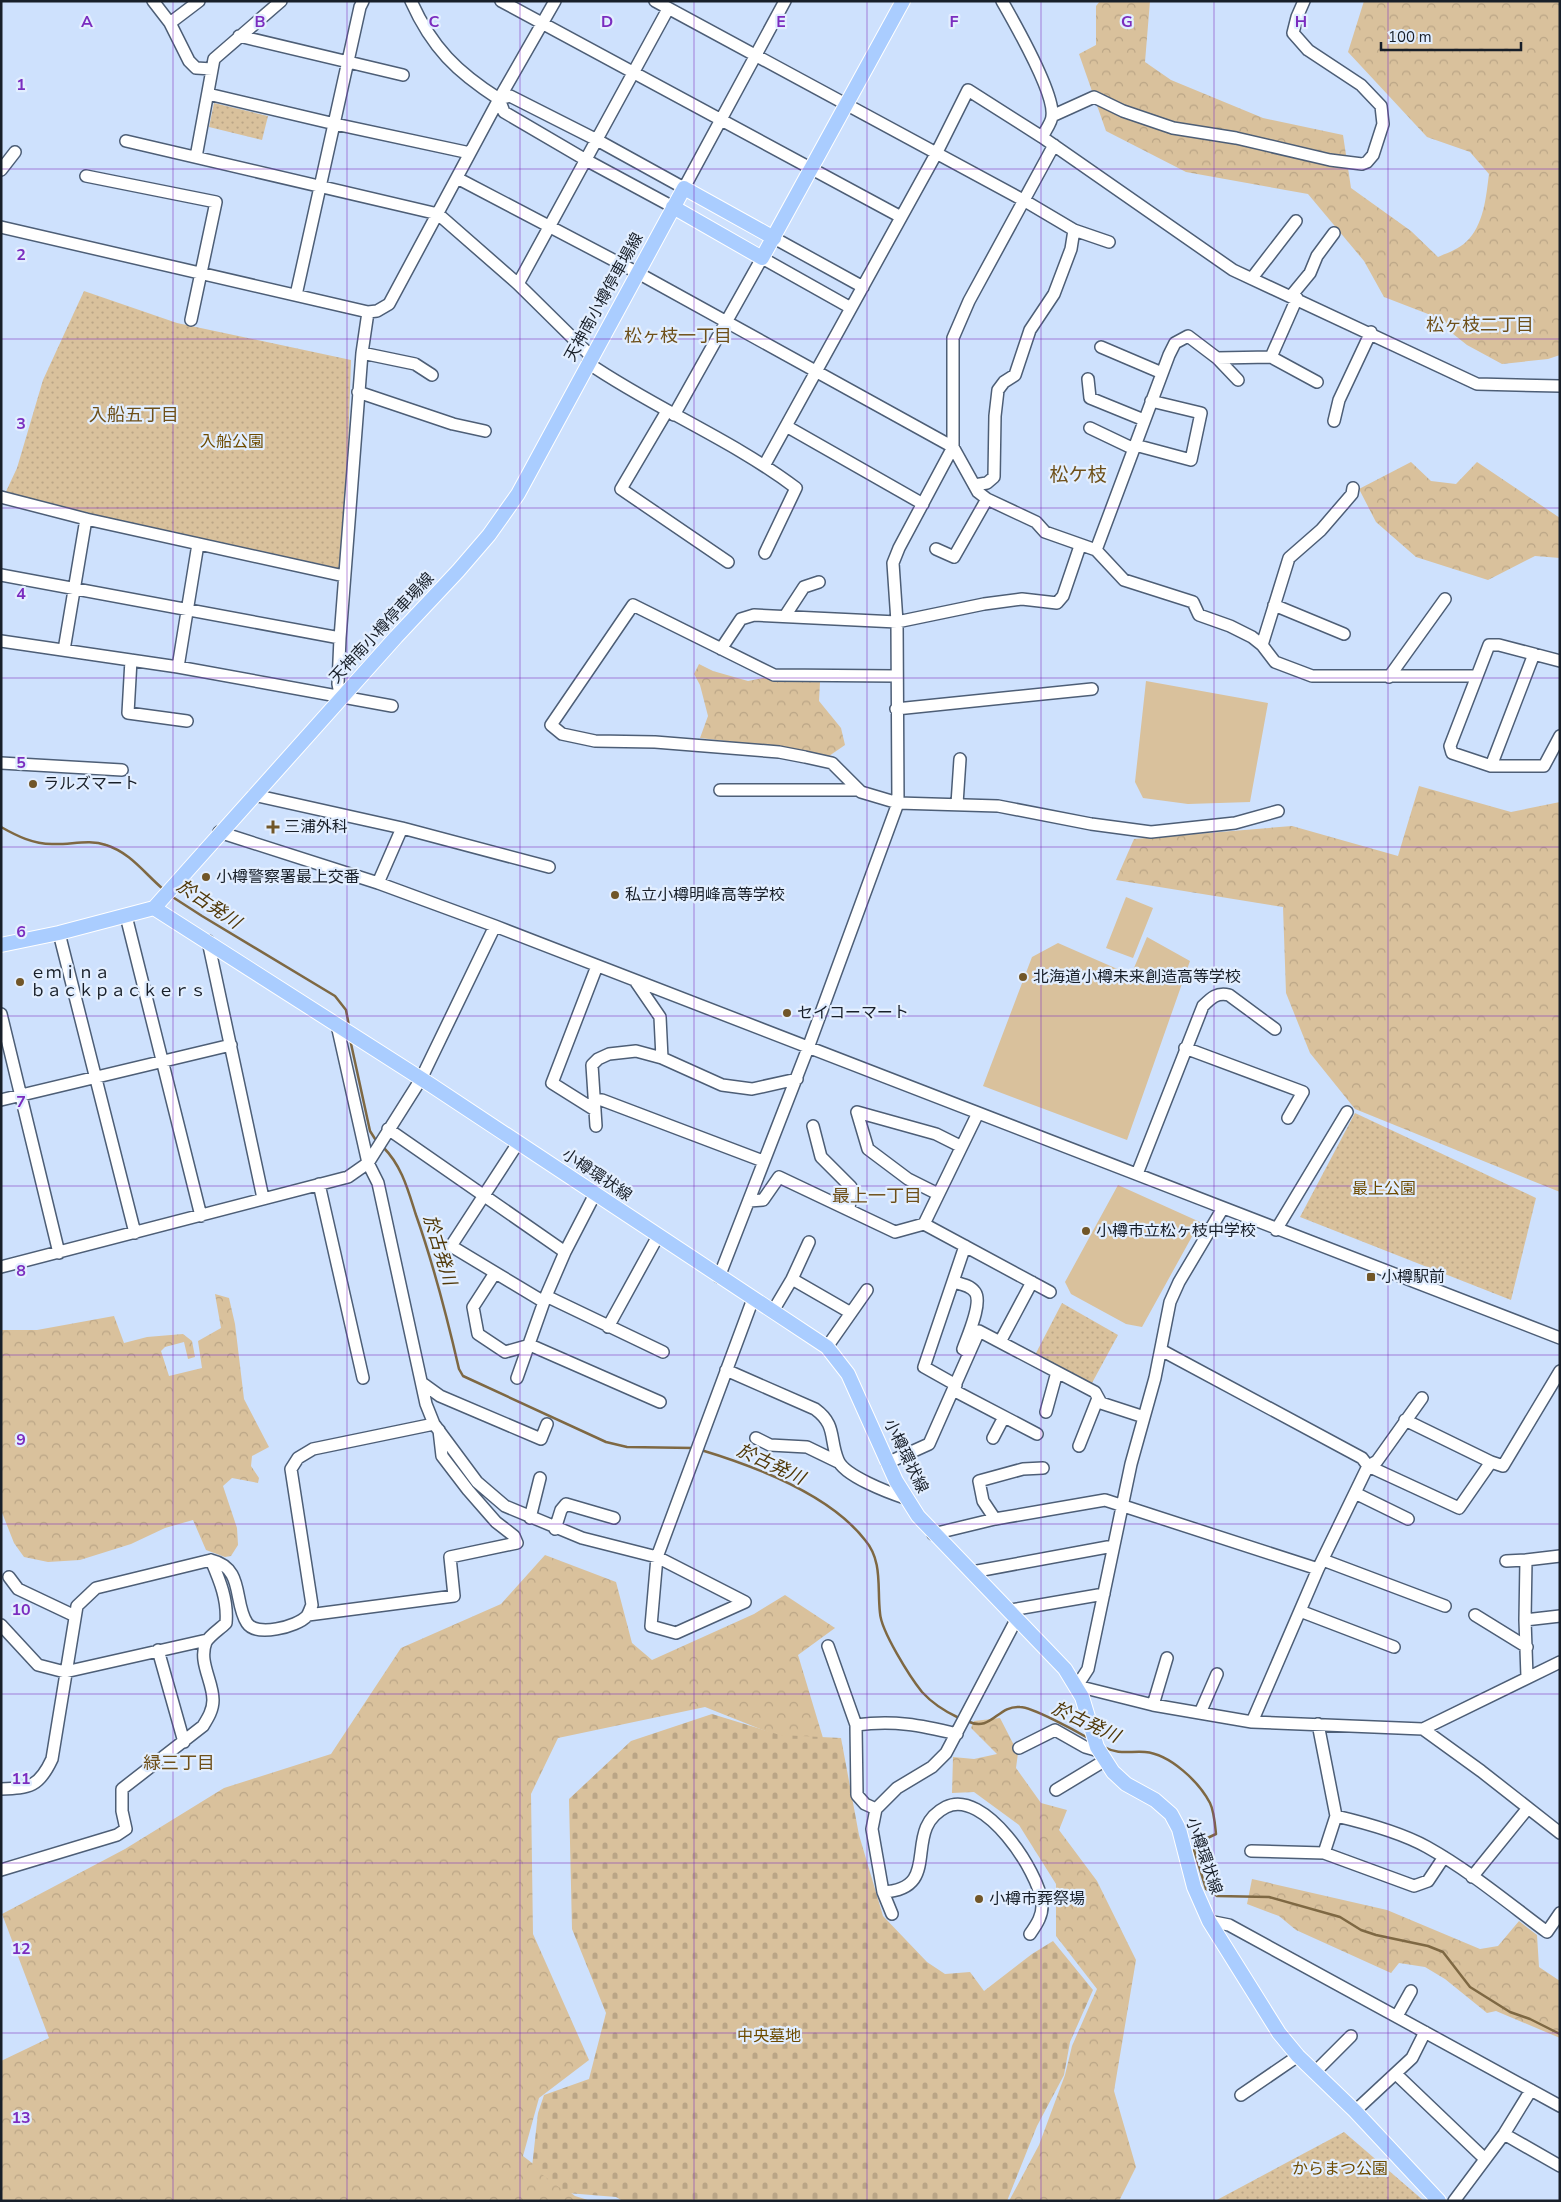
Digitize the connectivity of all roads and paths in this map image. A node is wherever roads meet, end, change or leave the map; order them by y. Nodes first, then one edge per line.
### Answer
1 (153, 1) edge
2 (199, 1) edge
3 (282, 1) edge
4 (363, 1) edge
5 (411, 1) edge
6 (501, 1) edge
7 (555, 1) edge
8 (785, 1) edge
9 (903, 1) edge
10 (1002, 1) edge
11 (1304, 1) edge
12 (660, 4) edge
13 (170, 23) junction
14 (543, 23) junction
15 (239, 36) junction
16 (756, 56) junction
17 (348, 62) junction
18 (212, 69) junction
19 (634, 72) junction
20 (403, 75) dead end
21 (208, 94) junction
22 (499, 99) junction
23 (846, 105) junction
24 (1052, 116) junction
25 (720, 118) junction
26 (335, 124) junction
27 (1042, 137) junction
28 (597, 140) junction
29 (126, 141) dead end
30 (1054, 146) junction
31 (15, 152) dead end
32 (470, 154) junction
33 (936, 154) junction
34 (196, 156) junction
35 (586, 160) junction
36 (810, 168) junction
37 (1, 170) edge
38 (86, 176) dead end
39 (457, 178) junction
40 (321, 185) junction
41 (684, 188) junction
42 (1024, 201) junction
43 (673, 207) junction
44 (438, 214) junction
45 (901, 217) junction
46 (1296, 221) dead end
47 (549, 226) junction
48 (1, 227) edge
49 (1074, 230) junction
50 (1334, 233) dead end
51 (774, 238) junction
52 (1109, 242) dead end
53 (762, 258) junction
54 (638, 273) junction
55 (201, 274) junction
56 (1252, 278) junction
57 (518, 284) junction
58 (863, 287) junction
59 (296, 295) junction
60 (1294, 297) junction
61 (851, 308) junction
62 (368, 312) junction
63 (191, 320) dead end
64 (726, 324) junction
65 (1371, 332) junction
66 (1101, 347) dead end
67 (362, 353) junction
68 (1271, 357) junction
69 (1217, 358) junction
70 (590, 360) junction
71 (815, 373) junction
72 (1162, 373) junction
73 (432, 375) dead end
74 (1088, 379) dead end
75 (1238, 380) dead end
76 (1317, 382) dead end
77 (1560, 386) edge
78 (358, 392) junction
79 (1151, 402) junction
80 (671, 413) junction
81 (1144, 420) junction
82 (1334, 421) dead end
83 (786, 426) junction
84 (1090, 428) dead end
85 (485, 431) dead end
86 (1134, 447) junction
87 (953, 448) junction
88 (765, 464) junction
89 (974, 485) junction
90 (1353, 488) dead end
91 (1, 497) edge
92 (987, 500) junction
93 (923, 504) junction
94 (86, 520) junction
95 (198, 544) junction
96 (1080, 546) junction
97 (936, 549) dead end
98 (1096, 550) junction
99 (765, 554) dead end
100 (728, 562) dead end
101 (1, 575) edge
102 (344, 576) junction
103 (819, 582) dead end
104 (75, 589) junction
105 (1445, 599) dead end
106 (1274, 605) junction
107 (188, 611) junction
108 (785, 616) junction
109 (897, 622) junction
110 (1344, 634) dead end
111 (340, 638) junction
112 (1, 641) edge
113 (1262, 645) junction
114 (721, 649) junction
115 (64, 650) junction
116 (1534, 654) junction
117 (131, 660) junction
118 (1560, 661) edge
119 (178, 667) junction
120 (896, 676) junction
121 (1476, 676) junction
122 (1389, 677) junction
123 (1092, 689) dead end
124 (341, 698) junction
125 (392, 706) dead end
126 (896, 709) junction
127 (187, 722) dead end
128 (1560, 736) edge
129 (960, 759) dead end
130 (1, 763) edge
131 (1491, 766) junction
132 (122, 770) dead end
133 (720, 790) dead end
134 (859, 790) junction
135 (254, 795) junction
136 (898, 803) junction
137 (957, 804) junction
138 (1278, 811) dead end
139 (402, 828) junction
140 (219, 832) junction
141 (549, 867) dead end
142 (378, 883) junction
143 (158, 903) junction
144 (126, 916) junction
145 (494, 926) junction
146 (59, 933) junction
147 (208, 941) junction
148 (1, 945) edge
149 (597, 966) junction
150 (636, 982) junction
151 (1, 1014) edge
152 (340, 1027) junction
153 (1275, 1029) dead end
154 (231, 1045) junction
155 (808, 1048) junction
156 (1185, 1048) junction
157 (662, 1058) junction
158 (163, 1060) junction
159 (94, 1077) junction
160 (797, 1078) junction
161 (421, 1079) junction
162 (22, 1095) junction
163 (1, 1100) edge
164 (594, 1105) junction
165 (1347, 1112) dead end
166 (978, 1113) junction
167 (1288, 1118) dead end
168 (596, 1126) dead end
169 (813, 1126) dead end
170 (388, 1128) junction
171 (518, 1143) junction
172 (960, 1146) junction
173 (371, 1159) junction
174 (764, 1161) junction
175 (1137, 1174) junction
176 (319, 1184) junction
177 (595, 1194) junction
178 (938, 1194) junction
179 (484, 1195) junction
180 (263, 1198) junction
181 (749, 1201) junction
182 (1223, 1208) junction
183 (848, 1210) junction
184 (201, 1216) junction
185 (924, 1224) junction
186 (1276, 1230) junction
187 (135, 1233) junction
188 (658, 1236) junction
189 (809, 1242) dead end
190 (966, 1246) junction
191 (565, 1252) junction
192 (58, 1253) junction
193 (1, 1267) edge
194 (495, 1272) junction
195 (719, 1277) junction
196 (792, 1279) junction
197 (954, 1282) junction
198 (1032, 1282) junction
199 (867, 1290) dead end
200 (1050, 1292) dead end
201 (545, 1299) junction
202 (753, 1299) junction
203 (773, 1311) junction
204 (851, 1313) junction
205 (608, 1327) junction
206 (1560, 1338) edge
207 (1000, 1342) junction
208 (530, 1345) junction
209 (828, 1347) junction
210 (1161, 1350) junction
211 (663, 1352) dead end
212 (969, 1353) junction
213 (726, 1370) junction
214 (1057, 1372) junction
215 (1560, 1372) edge
216 (363, 1378) dead end
217 (518, 1378) dead end
218 (422, 1382) junction
219 (954, 1387) junction
220 (1098, 1398) junction
221 (1422, 1398) dead end
222 (660, 1402) dead end
223 (1046, 1412) dead end
224 (1004, 1417) junction
225 (1144, 1417) junction
226 (1406, 1420) junction
227 (546, 1424) dead end
228 (436, 1426) junction
229 (1037, 1434) dead end
230 (756, 1438) dead end
231 (993, 1438) dead end
232 (1079, 1446) dead end
233 (838, 1462) junction
234 (1491, 1462) junction
235 (887, 1463) junction
236 (1368, 1466) junction
237 (1043, 1468) dead end
238 (540, 1478) dead end
239 (1355, 1493) junction
240 (905, 1498) junction
241 (1122, 1504) junction
242 (530, 1518) junction
243 (614, 1518) dead end
244 (995, 1519) junction
245 (1408, 1519) dead end
246 (555, 1528) junction
247 (933, 1534) junction
248 (1113, 1546) junction
249 (1560, 1556) edge
250 (657, 1557) junction
251 (212, 1560) junction
252 (1526, 1560) junction
253 (1506, 1561) dead end
254 (1320, 1565) junction
255 (972, 1572) junction
256 (9, 1577) dead end
257 (1104, 1594) junction
258 (1445, 1606) dead end
259 (1300, 1611) junction
260 (1014, 1614) junction
261 (308, 1615) junction
262 (1475, 1615) dead end
263 (75, 1616) junction
264 (1560, 1616) edge
265 (1525, 1620) junction
266 (1, 1625) edge
267 (207, 1640) junction
268 (828, 1646) dead end
269 (1394, 1647) dead end
270 (1527, 1647) junction
271 (158, 1650) junction
272 (1168, 1658) dead end
273 (1560, 1662) edge
274 (66, 1672) junction
275 (1217, 1674) dead end
276 (1527, 1677) junction
277 (1077, 1686) junction
278 (1153, 1705) junction
279 (1200, 1713) junction
280 (1252, 1722) junction
281 (1318, 1724) junction
282 (856, 1725) junction
283 (1423, 1729) junction
284 (957, 1734) junction
285 (184, 1742) junction
286 (1019, 1748) dead end
287 (1100, 1753) junction
288 (1, 1789) edge
289 (1056, 1790) dead end
290 (1528, 1808) junction
291 (876, 1809) junction
292 (1336, 1816) junction
293 (1560, 1833) edge
294 (1251, 1851) dead end
295 (1324, 1853) junction
296 (1444, 1857) junction
297 (1, 1870) edge
298 (1472, 1877) junction
299 (883, 1892) junction
300 (1560, 1913) edge
301 (892, 1914) dead end
302 (1209, 1920) junction
303 (1030, 1934) dead end
304 (1411, 1991) dead end
305 (1397, 2016) junction
306 (1425, 2032) junction
307 (1351, 2036) dead end
308 (1298, 2056) junction
309 (1314, 2072) junction
310 (1396, 2074) junction
311 (1531, 2090) junction
312 (1241, 2096) dead end
313 (1560, 2106) edge
314 (1355, 2111) junction
315 (1504, 2134) junction
316 (1485, 2159) junction
317 (1560, 2166) edge
318 (1438, 2201) edge
319 (1454, 2201) edge

1 - 13 street
2 - 13 street
3 - 15 street
4 - 17 street
5 - 22 street
6 - 14 street
7 - 14 street
8 - 16 street
9 - 23 main road
10 - 24 street
11 - 24 street
12 - 16 street
12 - 19 street
13 - 18 street
14 - 19 street
14 - 22 street
15 - 17 street
15 - 18 street
16 - 23 street
16 - 25 street
17 - 20 street
17 - 26 street
18 - 21 street
19 - 25 street
19 - 28 street
21 - 26 street
21 - 34 street
22 - 28 street
22 - 32 street
22 - 35 street
23 - 33 street
23 - 36 main road
24 - 27 street
25 - 36 street
25 - 41 street
26 - 32 street
26 - 40 street
27 - 30 street
27 - 33 street
28 - 35 street
28 - 41 street
29 - 34 street
30 - 42 street
30 - 56 street
31 - 37 street
32 - 39 street
33 - 42 street
33 - 45 street
34 - 40 street
35 - 43 street
35 - 47 street
36 - 45 street
36 - 51 main road
38 - 55 street
39 - 44 street
39 - 47 street
40 - 44 street
40 - 59 street
41 - 43 main road, 天神南小樽停車場線
41 - 51 main road
42 - 49 street
42 - 87 street
43 - 53 main road
43 - 54 main road, 天神南小樽停車場線
44 - 57 street
44 - 62 street
45 - 58 street
46 - 56 street
47 - 54 street
47 - 57 street
48 - 55 street
49 - 52 street
49 - 89 street
50 - 60 street
51 - 53 main road
51 - 58 street
53 - 61 street
53 - 64 street
54 - 64 street
54 - 70 main road, 天神南小樽停車場線
55 - 59 street
55 - 63 street
56 - 60 street
57 - 70 street
58 - 61 street
59 - 62 street
60 - 65 street
60 - 68 street
61 - 71 street
62 - 67 street
64 - 71 street
64 - 80 street
65 - 77 street
65 - 82 street
66 - 72 street
67 - 73 street
67 - 78 street
68 - 69 street
68 - 76 street
69 - 72 street
69 - 75 street
70 - 80 street
70 - 124 main road, 天神南小樽停車場線
71 - 83 street
71 - 87 street
72 - 79 street
74 - 81 street
78 - 85 street
78 - 102 street
79 - 81 street
79 - 86 street
80 - 88 street
80 - 100 street
81 - 86 street
83 - 88 street
83 - 93 street
84 - 86 street
86 - 98 street
87 - 89 street
87 - 93 street
88 - 99 street
89 - 92 street
90 - 106 street
91 - 94 street
92 - 96 street
92 - 97 street
93 - 109 street
94 - 95 street
94 - 104 street
95 - 102 street
95 - 107 street
96 - 98 street
96 - 109 street
98 - 113 street
101 - 104 street
102 - 111 street
103 - 108 street
104 - 107 street
104 - 115 street
105 - 122 street
106 - 110 street
106 - 113 street
107 - 111 street
107 - 119 street
108 - 109 street
108 - 114 street
109 - 120 street
111 - 124 street
112 - 115 street
113 - 122 street
114 - 120 street
114 - 134 street
115 - 117 street
116 - 118 street
116 - 121 street
116 - 131 street
117 - 119 street
117 - 127 street
119 - 124 street
120 - 126 street
121 - 122 street
121 - 131 street
123 - 126 street
124 - 125 street
124 - 135 main road, 天神南小樽停車場線
126 - 136 street
128 - 131 street
129 - 137 street
130 - 132 street
133 - 134 street
134 - 136 street
135 - 139 street
135 - 140 main road, 天神南小樽停車場線
136 - 137 street
136 - 155 street
137 - 138 street
139 - 141 street
139 - 142 street
140 - 142 street
140 - 143 main road, 天神南小樽停車場線
142 - 145 street
143 - 144 main road
143 - 147 main road, 小樽環状線
144 - 146 main road
144 - 158 street
145 - 149 street
145 - 161 street
146 - 148 main road
146 - 159 street
147 - 152 main road, 小樽環状線
147 - 154 street
149 - 150 street
149 - 164 street
150 - 155 street
150 - 157 street
151 - 162 street
152 - 161 main road, 小樽環状線
152 - 173 street
153 - 156 street
154 - 158 street
154 - 180 street
155 - 160 street
155 - 166 street
156 - 167 street
156 - 175 street
157 - 160 street
157 - 164 street
158 - 159 street
158 - 184 street
159 - 162 street
159 - 187 street
160 - 174 street
161 - 170 street
161 - 171 main road, 小樽環状線
162 - 163 street
162 - 192 street
164 - 168 street
164 - 174 street
165 - 186 street
166 - 172 street
166 - 175 street
169 - 183 street
170 - 173 street
170 - 179 street
171 - 177 main road, 小樽環状線
171 - 179 street
172 - 178 street
172 - 178 street
173 - 176 street
173 - 218 street
174 - 181 street
175 - 182 street
176 - 180 street
176 - 216 street
177 - 188 main road, 小樽環状線
177 - 191 street
178 - 185 street
179 - 191 street
179 - 194 street
180 - 184 street
181 - 183 street
181 - 195 street
182 - 186 street
182 - 210 street
183 - 185 street
184 - 187 street
185 - 190 street
186 - 206 street
187 - 192 street
188 - 195 main road, 小樽環状線
188 - 205 street
189 - 196 street
190 - 197 street
190 - 198 street
191 - 201 street
192 - 193 street
194 - 201 street
194 - 208 street
195 - 202 main road, 小樽環状線
196 - 203 street
196 - 204 street
197 - 212 street
197 - 219 street
198 - 200 street
198 - 207 street
199 - 204 street
201 - 205 street
201 - 208 street
202 - 203 main road, 小樽環状線
202 - 213 street
203 - 209 main road, 小樽環状線
204 - 209 street
205 - 211 street
207 - 212 street
207 - 214 street
208 - 217 street
208 - 222 street
209 - 235 main road, 小樽環状線
210 - 225 street
210 - 236 street
212 - 219 street
213 - 233 street
213 - 250 street
214 - 220 street
214 - 223 street
215 - 234 street
218 - 227 street
218 - 228 street
219 - 224 street
219 - 235 street
220 - 225 street
220 - 232 street
221 - 226 street
224 - 229 street
224 - 231 street
225 - 241 street
226 - 234 street
226 - 236 street
228 - 242 street
228 - 261 street
228 - 261 street
230 - 233 street
233 - 240 street
234 - 236 street
235 - 240 main road, 小樽環状線
236 - 239 street
237 - 244 street
238 - 242 street
239 - 245 street
239 - 254 street
240 - 247 main road, 小樽環状線
241 - 244 street
241 - 248 street
241 - 254 street
242 - 246 street
243 - 246 street
244 - 247 street
246 - 250 street
247 - 255 main road, 小樽環状線
248 - 255 street
248 - 257 street
249 - 252 street
250 - 250 street
251 - 261 street
251 - 263 street
251 - 267 street
252 - 253 street
252 - 265 street
254 - 258 street
254 - 259 street
255 - 260 main road, 小樽環状線
256 - 263 street
257 - 260 street
257 - 277 street
259 - 269 street
259 - 280 street
260 - 277 main road, 小樽環状線
260 - 284 street
262 - 270 street
263 - 274 street
264 - 265 street
265 - 270 street
266 - 274 street
267 - 271 street
267 - 285 street
268 - 282 street
270 - 276 street
271 - 274 street
271 - 285 street
272 - 278 street
273 - 276 street
274 - 288 street
275 - 279 street
276 - 283 street
277 - 278 street
277 - 287 main road, 小樽環状線
278 - 279 street
279 - 280 street
280 - 281 street
281 - 283 street
281 - 292 street
282 - 284 street
282 - 291 street
283 - 290 street
284 - 291 street
285 - 297 street
286 - 287 street
287 - 289 street
287 - 302 main road, 小樽環状線
290 - 293 street
290 - 298 street
291 - 299 street
292 - 295 street
292 - 296 street
294 - 295 street
295 - 296 street
296 - 298 street
298 - 300 street
299 - 301 street
299 - 303 street
302 - 305 street
302 - 308 main road, 小樽環状線
304 - 305 street
305 - 306 street
306 - 310 street
306 - 311 street
307 - 309 street
308 - 309 main road, 小樽環状線
308 - 312 street
309 - 314 main road, 小樽環状線
310 - 314 street
310 - 316 street
311 - 313 street
311 - 315 street
314 - 318 main road, 小樽環状線
315 - 316 street
315 - 317 street
316 - 319 street

